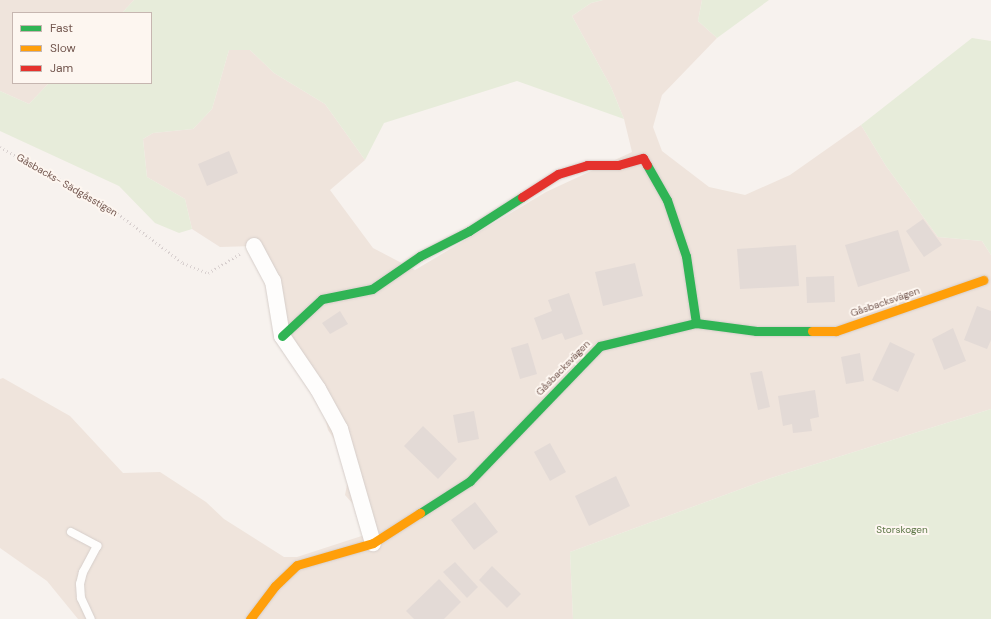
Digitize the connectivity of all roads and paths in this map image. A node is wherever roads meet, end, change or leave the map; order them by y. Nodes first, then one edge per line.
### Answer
1 (0, 147) edge
2 (254, 246) joint
3 (983, 280) dead end
4 (696, 324) junction
5 (282, 336) junction
6 (71, 532) dead end
7 (373, 543) junction
8 (91, 619) edge
9 (250, 619) edge

1 - 2 path, Gåsbacks- Sädgåsstigen
2 - 5 street
3 - 4 street, Gåsbacksvägen
4 - 5 street
4 - 7 street, Gåsbacksvägen
5 - 7 street
6 - 8 lane
7 - 9 street, Gåsbacksvägen

